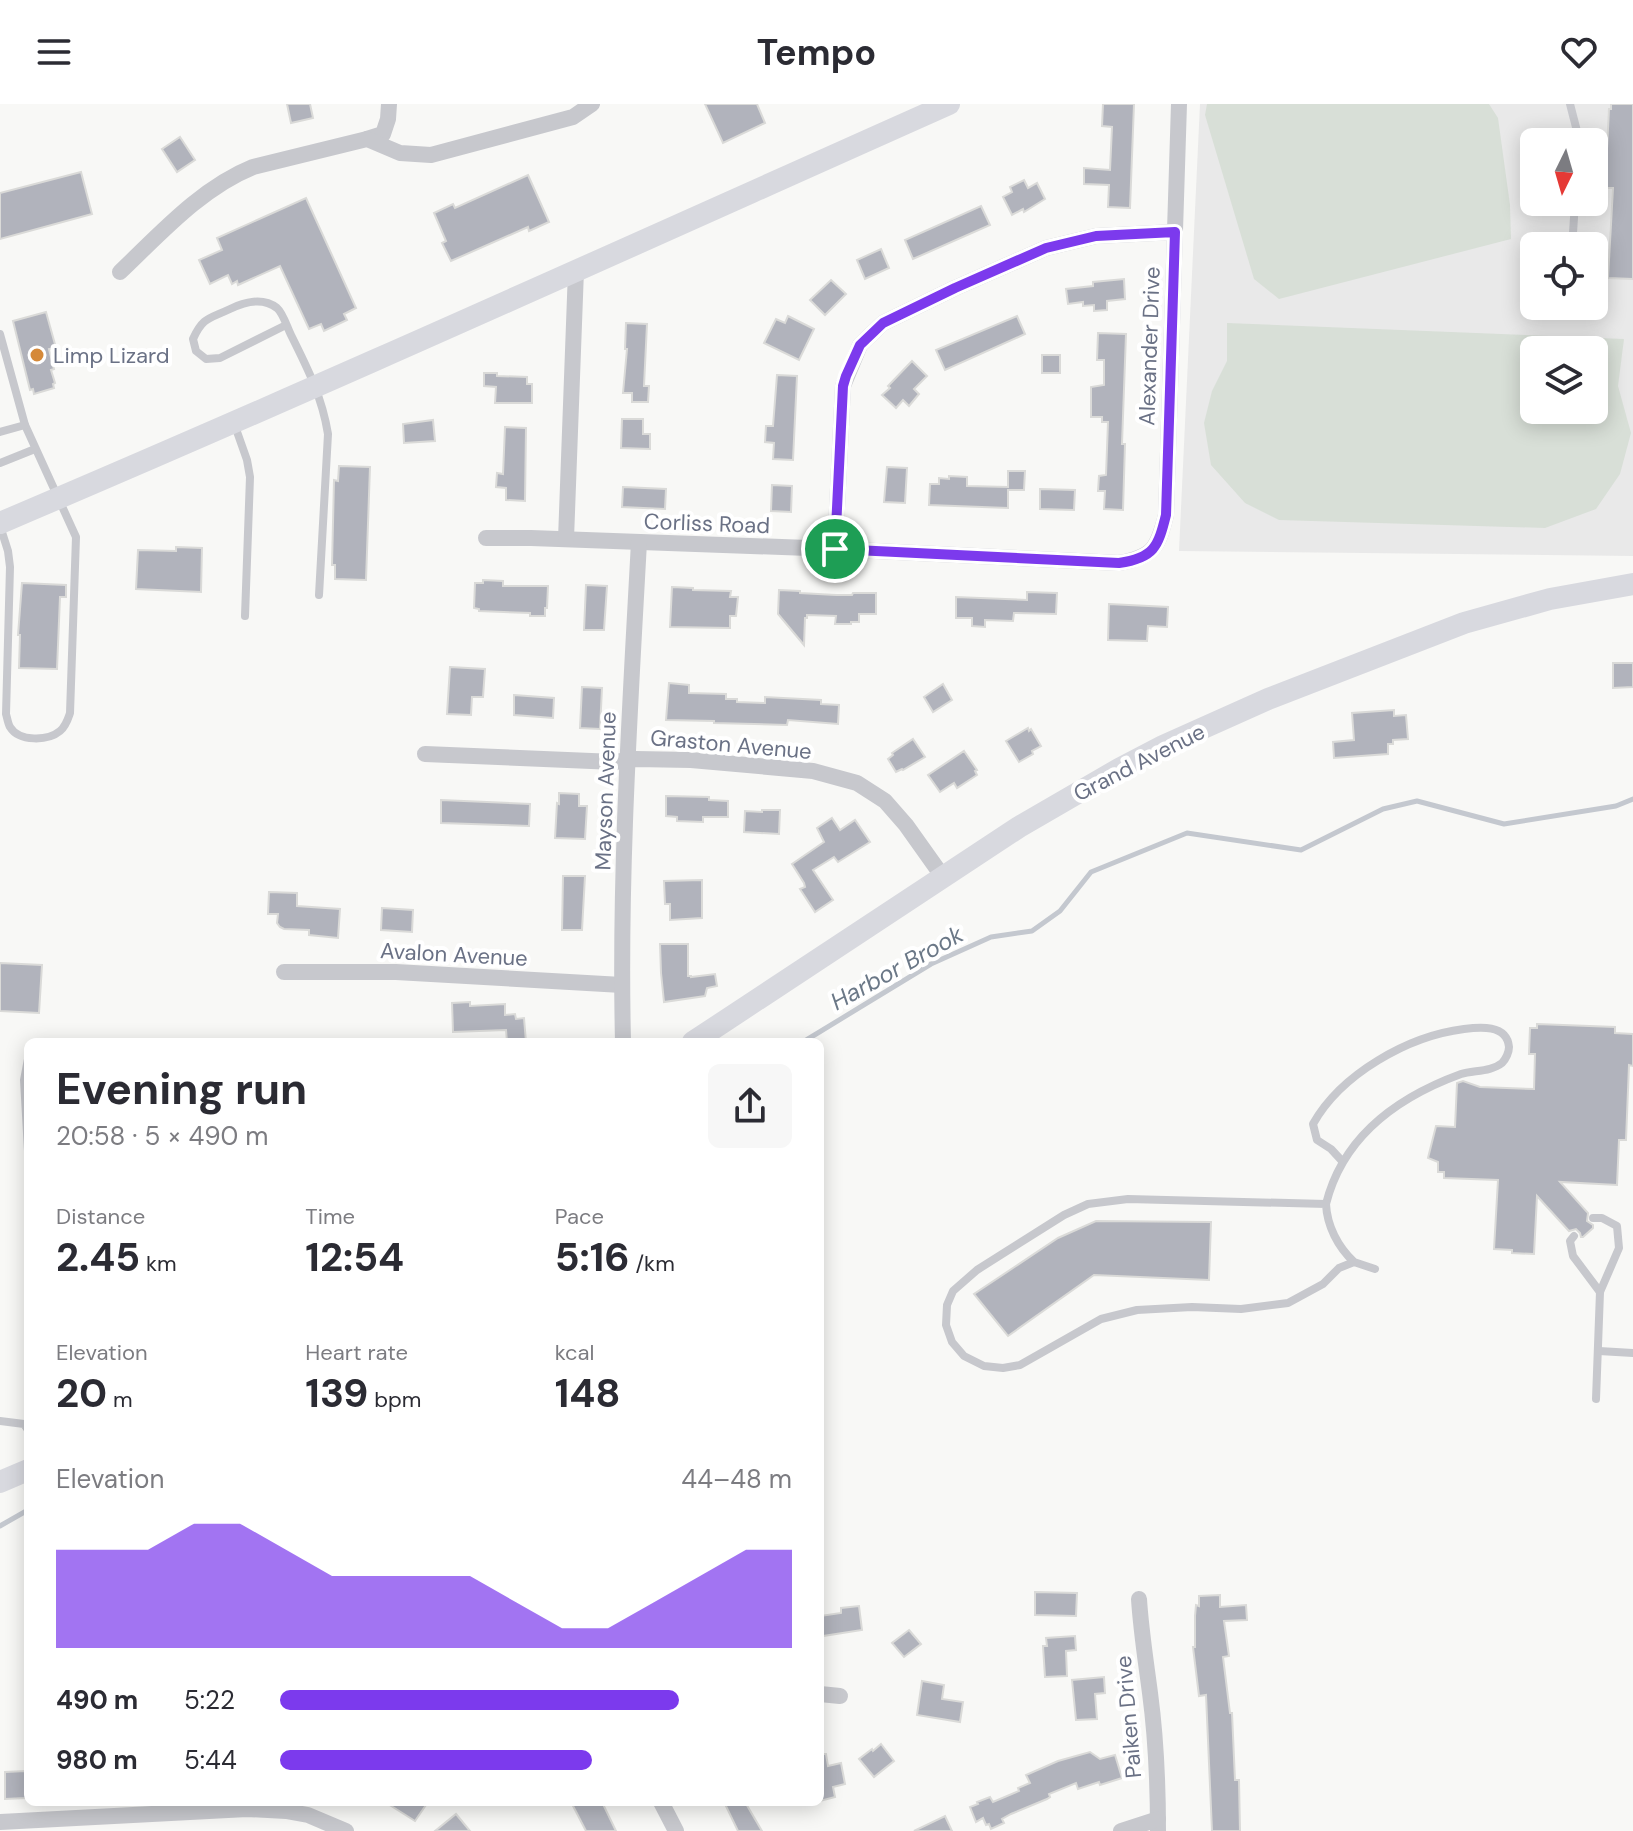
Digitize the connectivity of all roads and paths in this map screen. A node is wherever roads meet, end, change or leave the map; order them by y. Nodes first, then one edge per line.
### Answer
1 (389, 104) edge
2 (592, 104) edge
3 (1179, 104) edge
4 (1570, 104) edge
5 (941, 106) edge
6 (1576, 128) edge
7 (367, 139) junction
8 (1175, 232) junction
9 (576, 270) junction
10 (120, 272) dead end
11 (286, 325) junction
12 (0, 334) edge
13 (316, 386) junction
14 (233, 422) junction
15 (25, 425) junction
16 (0, 432) edge
17 (35, 449) junction
18 (0, 463) edge
19 (58, 499) junction
20 (0, 524) edge
21 (486, 538) dead end
22 (566, 539) junction
23 (639, 542) junction
24 (835, 549) junction
25 (1119, 563) joint
26 (1633, 584) edge
27 (319, 595) dead end
28 (245, 616) dead end
29 (425, 754) dead end
30 (628, 761) junction
31 (943, 877) junction
32 (284, 972) dead end
33 (622, 985) junction
34 (623, 1038) edge
35 (699, 1038) edge
36 (1343, 1162) junction
37 (1326, 1204) junction
38 (1593, 1218) dead end
39 (1574, 1236) dead end
40 (1354, 1262) junction
41 (1375, 1269) dead end
42 (1600, 1292) junction
43 (1599, 1351) junction
44 (1633, 1353) edge
45 (1596, 1399) dead end
46 (0, 1421) edge
47 (24, 1424) edge
48 (24, 1472) edge
49 (0, 1482) edge
50 (1139, 1599) dead end
51 (824, 1694) edge
52 (840, 1696) dead end
53 (242, 1806) edge
54 (254, 1806) edge
55 (663, 1806) edge
56 (0, 1822) edge
57 (139, 1823) edge
58 (1158, 1825) edge
59 (346, 1831) edge
60 (676, 1831) edge
61 (1121, 1831) edge

1 - 7 street
2 - 7 street
3 - 8 street, Alexander Drive
4 - 6 lane
5 - 9 street
7 - 10 street
8 - 24 street
8 - 25 street, Alexander Drive
9 - 13 street
9 - 22 street
11 - 11 lane
11 - 13 lane
12 - 15 lane
13 - 14 street
13 - 27 lane
14 - 19 street
14 - 28 lane
15 - 16 lane
15 - 17 lane
17 - 18 lane
17 - 19 lane
19 - 20 street
19 - 20 lane
21 - 22 street, Corliss Road
22 - 23 street, Corliss Road
23 - 24 street, Corliss Road
23 - 30 street, Mayson Avenue
24 - 25 street, Corliss Road
26 - 31 street, Grand Avenue
29 - 30 street, Graston Avenue
30 - 31 street, Graston Avenue
30 - 33 street, Mayson Avenue
31 - 35 street, Grand Avenue
32 - 33 street, Avalon Avenue
33 - 34 street, Mayson Avenue
36 - 36 lane
36 - 37 lane
37 - 40 lane
37 - 40 lane
38 - 42 lane
39 - 42 lane
40 - 41 lane
42 - 43 lane
43 - 44 lane
43 - 45 lane
46 - 47 lane
48 - 49 street
50 - 58 street, Paiken Drive
51 - 52 street
53 - 57 street
54 - 59 street
55 - 60 street
56 - 57 street
58 - 61 street

